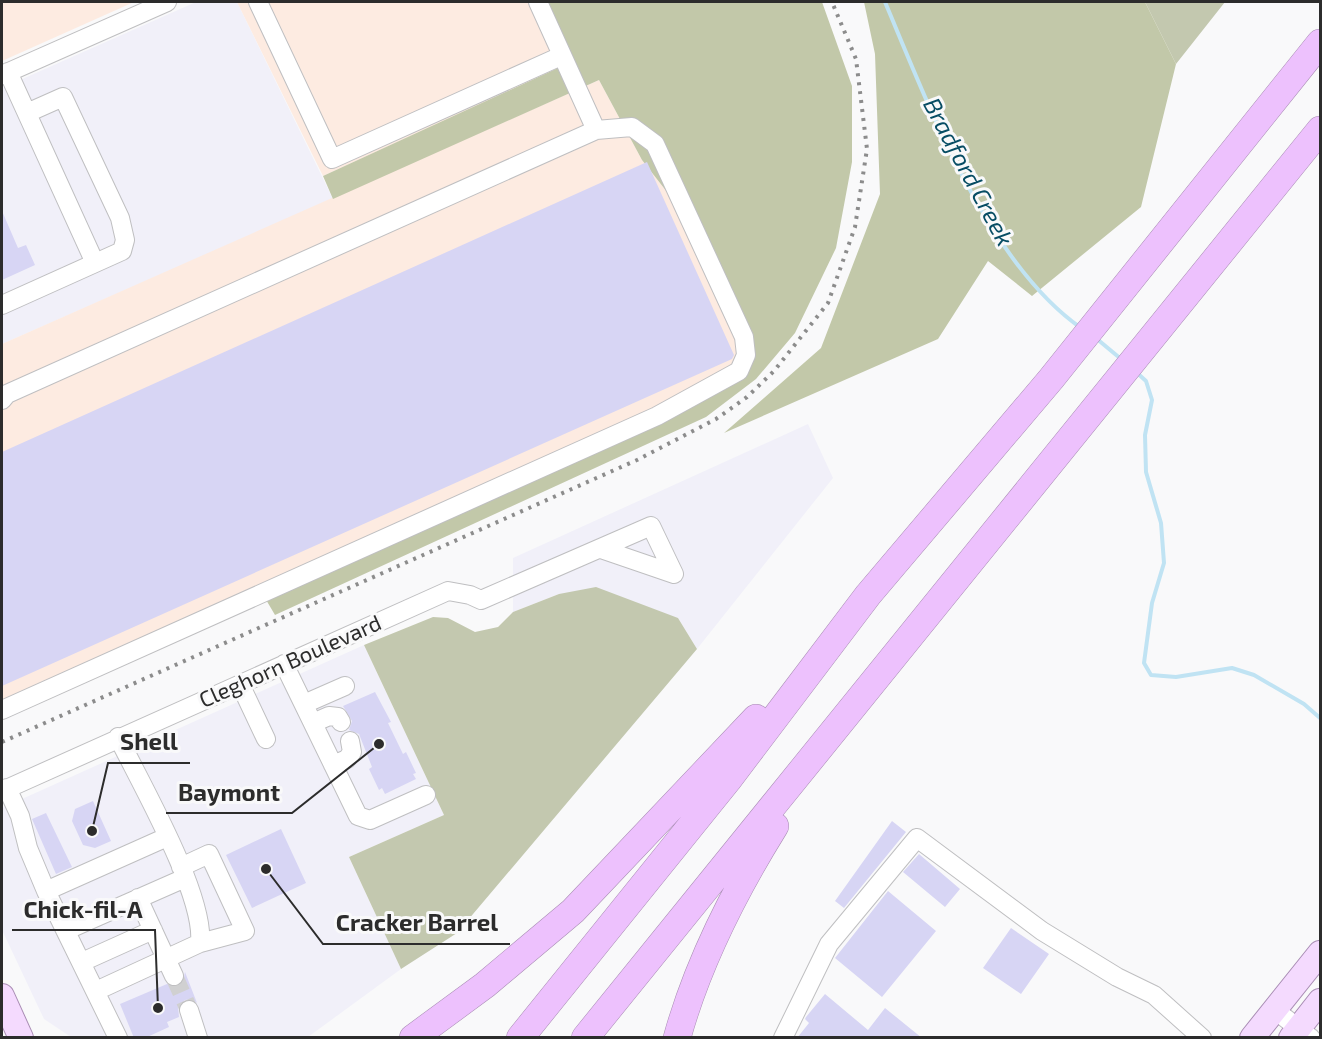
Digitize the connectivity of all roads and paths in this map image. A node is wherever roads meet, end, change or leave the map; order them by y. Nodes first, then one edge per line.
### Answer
1 (167, 2) edge
2 (258, 2) edge
3 (538, 2) edge
4 (1320, 43) edge
5 (561, 56) junction
6 (5, 74) edge
7 (27, 113) junction
8 (596, 130) junction
9 (1320, 130) edge
10 (95, 263) junction
11 (2, 305) edge
12 (2, 400) edge
13 (601, 549) dead end
14 (868, 595) junction
15 (284, 664) junction
16 (240, 684) junction
17 (345, 686) dead end
18 (303, 704) junction
19 (2, 710) edge
20 (341, 722) dead end
21 (313, 723) junction
22 (118, 737) junction
23 (830, 738) junction
24 (267, 739) dead end
25 (350, 741) dead end
26 (333, 765) junction
27 (4, 789) edge
28 (426, 795) dead end
29 (167, 837) junction
30 (183, 872) junction
31 (46, 891) junction
32 (138, 898) junction
33 (67, 930) junction
34 (153, 930) junction
35 (200, 943) junction
36 (1320, 953) edge
37 (166, 959) junction
38 (82, 962) junction
39 (174, 976) tunnel mouth
40 (96, 991) junction
41 (2, 996) edge
42 (1320, 1001) edge
43 (189, 1010) tunnel mouth
44 (1275, 1010) junction
45 (1300, 1034) edge
46 (21, 1038) edge
47 (118, 1038) edge
48 (198, 1038) edge
49 (413, 1038) edge
50 (520, 1038) edge
51 (585, 1038) edge
52 (677, 1038) edge
53 (783, 1038) edge
54 (1202, 1038) edge
55 (1252, 1038) edge

1 - 6 street
2 - 5 street
3 - 5 street
4 - 14 highway
5 - 8 street
6 - 7 street
7 - 10 street
7 - 10 street
8 - 12 street
8 - 19 street
9 - 23 highway
10 - 11 street
13 - 15 street, Cleghorn Boulevard
14 - 49 highway
14 - 50 highway
15 - 16 street, Cleghorn Boulevard
15 - 18 street
16 - 22 street, Cleghorn Boulevard
16 - 24 street
17 - 18 street
18 - 21 street
20 - 21 street
21 - 26 street
22 - 27 street, Cleghorn Boulevard
22 - 29 street
23 - 51 highway
23 - 52 highway
25 - 26 street
26 - 28 street
27 - 31 street
29 - 30 street
29 - 31 street
30 - 32 street
30 - 35 street
30 - 35 street
31 - 33 street
32 - 33 street
32 - 34 street
33 - 38 street
34 - 37 street
34 - 38 street
35 - 37 street
36 - 44 main road
37 - 39 street
37 - 40 street
38 - 40 street
40 - 47 street
41 - 46 main road
42 - 45 main road
43 - 48 street
44 - 45 street
44 - 55 main road
53 - 54 street

